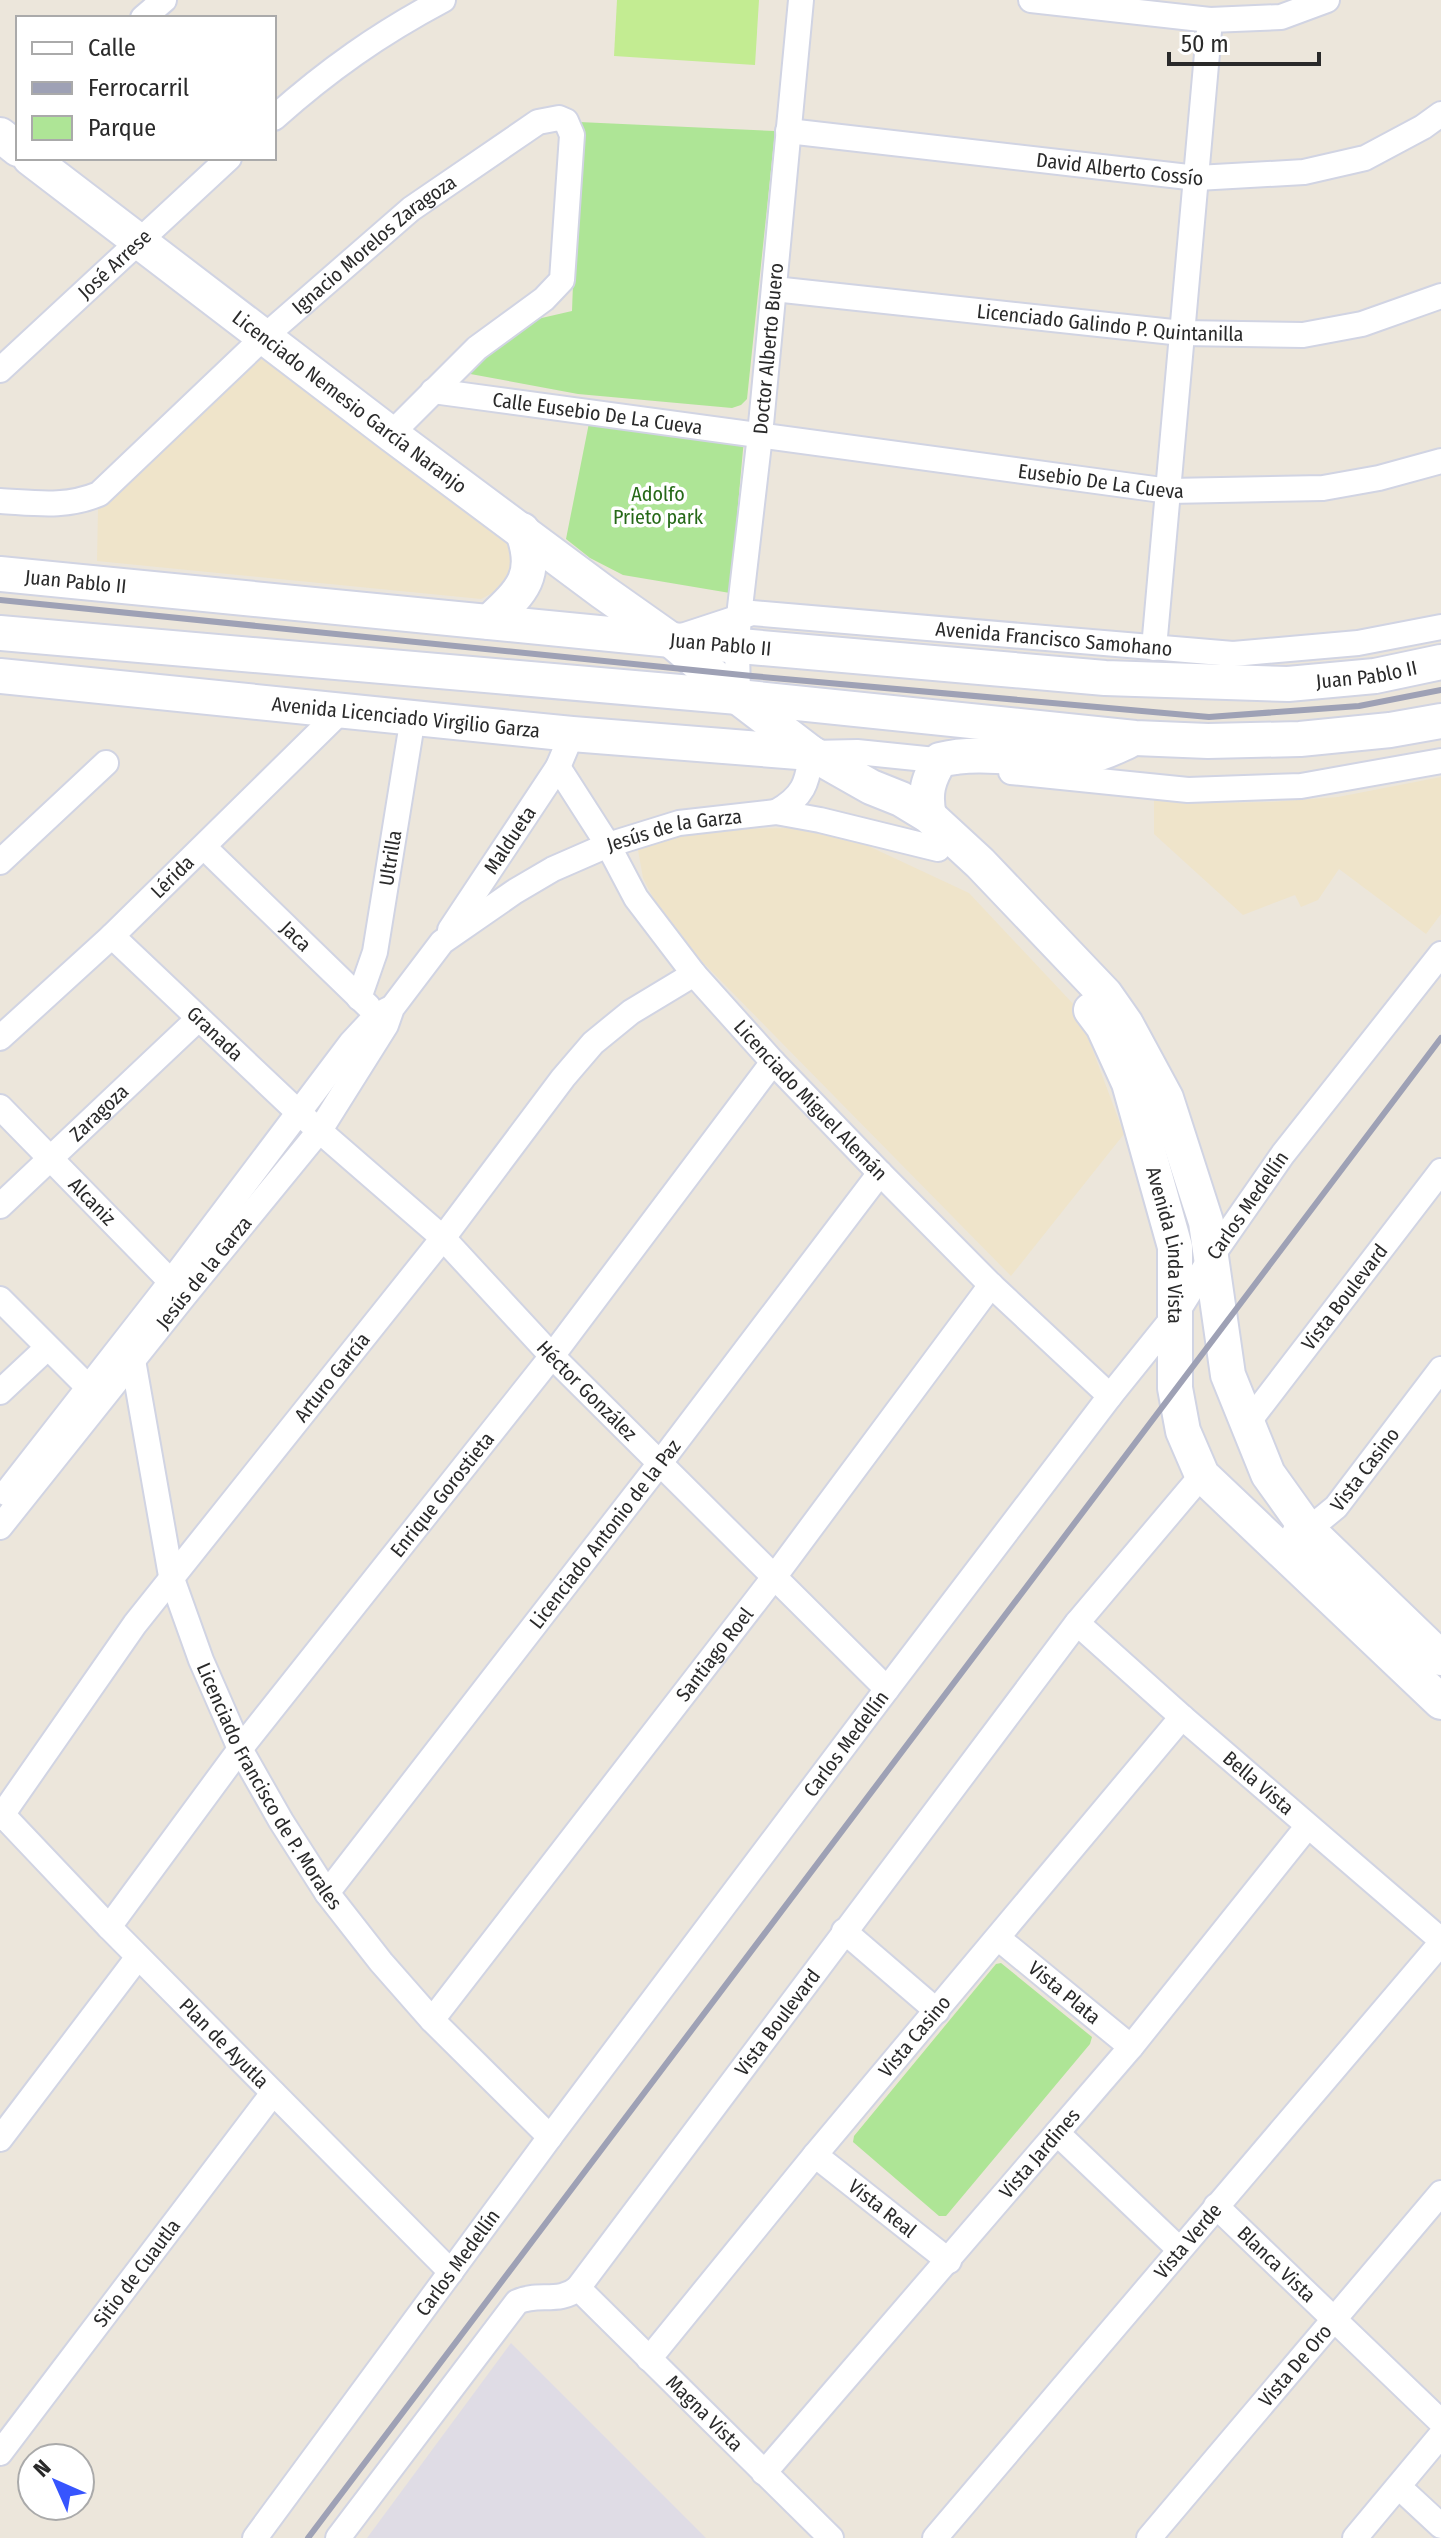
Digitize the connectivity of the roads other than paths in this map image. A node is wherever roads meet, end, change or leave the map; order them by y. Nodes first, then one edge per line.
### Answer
1 (164, 0) edge
2 (443, 0) edge
3 (801, 0) edge
4 (1031, 0) edge
5 (1327, 0) edge
6 (145, 16) edge
7 (1210, 20) junction
8 (1441, 114) edge
9 (276, 116) edge
10 (788, 131) junction
11 (32, 160) edge
12 (227, 160) edge
13 (1197, 178) junction
14 (137, 241) junction
15 (774, 289) junction
16 (1441, 296) edge
17 (1182, 333) junction
18 (264, 337) junction
19 (0, 370) edge
20 (433, 391) junction
21 (391, 434) junction
22 (760, 435) junction
23 (1441, 461) edge
24 (1169, 491) junction
25 (0, 501) edge
26 (522, 530) junction
27 (0, 574) edge
28 (489, 622) junction
29 (1441, 627) edge
30 (738, 631) junction
31 (0, 633) edge
32 (671, 640) junction
33 (1154, 648) junction
34 (1441, 662) edge
35 (1, 678) edge
36 (738, 697) junction
37 (340, 712) junction
38 (413, 717) junction
39 (1441, 721) edge
40 (572, 734) junction
41 (1135, 738) junction
42 (811, 753) junction
43 (940, 760) junction
44 (1441, 761) edge
45 (106, 763) dead end
46 (558, 767) junction
47 (871, 787) junction
48 (776, 812) junction
49 (929, 816) junction
50 (608, 845) junction
51 (204, 847) junction
52 (938, 849) junction
53 (0, 862) edge
54 (112, 936) junction
55 (442, 942) junction
56 (1441, 954) edge
57 (694, 974) junction
58 (379, 1011) junction
59 (198, 1019) junction
60 (0, 1038) edge
61 (773, 1062) junction
62 (0, 1107) edge
63 (299, 1113) junction
64 (320, 1130) junction
65 (50, 1159) junction
66 (1441, 1171) edge
67 (880, 1173) junction
68 (0, 1206) edge
69 (443, 1238) junction
70 (1212, 1256) junction
71 (991, 1285) junction
72 (177, 1289) junction
73 (0, 1299) edge
74 (1176, 1314) junction
75 (47, 1348) junction
76 (552, 1356) junction
77 (133, 1360) junction
78 (1441, 1369) edge
79 (1228, 1375) junction
80 (88, 1387) junction
81 (0, 1392) edge
82 (1110, 1396) junction
83 (1247, 1424) junction
84 (660, 1463) junction
85 (1202, 1475) junction
86 (0, 1502) edge
87 (0, 1527) edge
88 (1308, 1530) junction
89 (1267, 1537) junction
90 (171, 1576) junction
91 (775, 1576) junction
92 (1077, 1623) junction
93 (1433, 1660) edge
94 (887, 1689) junction
95 (1441, 1702) edge
96 (1182, 1717) junction
97 (240, 1749) junction
98 (1, 1815) edge
99 (1307, 1827) junction
100 (327, 1893) junction
101 (109, 1927) junction
102 (844, 1931) junction
103 (998, 1938) junction
104 (1441, 1942) edge
105 (138, 1957) junction
106 (937, 2011) junction
107 (432, 2020) junction
108 (1131, 2047) junction
109 (273, 2093) junction
110 (1057, 2133) junction
111 (550, 2137) junction
112 (0, 2139) edge
113 (815, 2155) junction
114 (1441, 2193) edge
115 (1216, 2206) junction
116 (1179, 2249) junction
117 (949, 2261) junction
118 (451, 2272) junction
119 (578, 2288) junction
120 (1334, 2321) junction
121 (649, 2359) junction
122 (1441, 2422) edge
123 (1441, 2435) edge
124 (0, 2453) edge
125 (764, 2473) junction
126 (1399, 2487) junction
127 (1441, 2526) edge
128 (255, 2538) edge
129 (338, 2538) edge
130 (831, 2538) edge
131 (935, 2538) edge
132 (1149, 2538) edge
133 (1355, 2538) edge

1 - 6 street
2 - 9 street
3 - 10 street, Doctor Alberto Buero
4 - 7 street
5 - 7 street
7 - 13 street
8 - 13 street, David Alberto Cossío
10 - 13 street, David Alberto Cossío
10 - 15 street, Doctor Alberto Buero
11 - 14 street, Licenciado Nemesio García Naranjo
12 - 14 street, José Arrese
13 - 17 street
14 - 18 street, Licenciado Nemesio García Naranjo
14 - 19 street, José Arrese
15 - 17 street, Licenciado Galindo P. Quintanilla
15 - 22 street, Doctor Alberto Buero
16 - 17 street, Licenciado Galindo P. Quintanilla
17 - 24 street
18 - 20 street, Ignacio Morelos Zaragoza
18 - 21 street, Licenciado Nemesio García Naranjo
18 - 25 street, Ignacio Morelos Zaragoza
20 - 21 street
20 - 22 street, Calle Eusebio De La Cueva
21 - 26 street, Licenciado Nemesio García Naranjo
22 - 24 street, Eusebio De La Cueva
22 - 30 street, Doctor Alberto Buero
23 - 24 street, Eusebio De La Cueva
24 - 33 street
26 - 28 street
26 - 32 street, Licenciado Nemesio García Naranjo
27 - 28 street, Juan Pablo II
28 - 32 street, Juan Pablo II
29 - 33 street, Avenida Francisco Samohano
30 - 32 street, Juan Pablo II
30 - 33 street, Avenida Francisco Samohano
30 - 34 street, Juan Pablo II
30 - 36 street, Doctor Alberto Buero
31 - 36 street
32 - 36 street, Licenciado Nemesio García Naranjo
35 - 37 street, Avenida Licenciado Virgilio Garza
36 - 41 street
36 - 42 street, Avenida Linda Vista
37 - 38 street, Avenida Licenciado Virgilio Garza
37 - 51 street, Lérida
38 - 40 street, Avenida Licenciado Virgilio Garza
38 - 58 street, Ultrilla
39 - 41 street
40 - 42 street, Avenida Licenciado Virgilio Garza
40 - 46 street, Maldueta
41 - 43 street
42 - 43 street
42 - 47 street, Avenida Linda Vista
42 - 48 street
43 - 44 street
43 - 49 street
45 - 53 street
46 - 50 street, Licenciado Miguel Alemán
46 - 55 street, Maldueta
47 - 49 street, Avenida Linda Vista
47 - 52 street, Avenida Linda Vista
48 - 50 street, Jesús de la Garza
48 - 52 street, Jesús de la Garza
49 - 70 street, Avenida Linda Vista
50 - 55 street, Jesús de la Garza
50 - 57 street, Licenciado Miguel Alemán
51 - 54 street, Lérida
51 - 58 street, Jaca
52 - 74 street, Avenida Linda Vista
54 - 59 street, Granada
54 - 60 street, Lérida
55 - 58 street, Jesús de la Garza
56 - 70 street, Carlos Medellín
57 - 61 street, Licenciado Miguel Alemán
57 - 69 street, Arturo García
58 - 63 street, Jesús de la Garza
58 - 64 street, Jesús de la Garza
59 - 63 street, Granada
59 - 65 street, Zaragoza
61 - 67 street, Licenciado Miguel Alemán
61 - 76 street, Enrique Gorostieta
62 - 65 street, Alcaniz
63 - 64 street, Granada
63 - 72 street, Jesús de la Garza
64 - 69 street, Héctor González
64 - 72 street, Jesús de la Garza
65 - 68 street, Zaragoza
65 - 72 street, Alcaniz
66 - 83 street, Vista Boulevard
67 - 71 street, Licenciado Miguel Alemán
67 - 84 street, Licenciado Antonio de la Paz
69 - 76 street, Héctor González
69 - 90 street, Arturo García
70 - 74 street, Carlos Medellín
70 - 79 street, Avenida Linda Vista
71 - 82 street, Licenciado Miguel Alemán
71 - 91 street, Santiago Roel
72 - 77 street, Jesús de la Garza
72 - 80 street, Jesús de la Garza
73 - 75 street
74 - 79 street
74 - 82 street, Carlos Medellín
74 - 85 street, Avenida Linda Vista
75 - 80 street
75 - 81 street
76 - 84 street, Héctor González
76 - 97 street, Enrique Gorostieta
77 - 87 street, Jesús de la Garza
77 - 90 street, Licenciado Francisco de P. Morales
78 - 88 street, Vista Casino
79 - 83 street, Avenida Linda Vista
80 - 86 street, Jesús de la Garza
82 - 94 street, Carlos Medellín
83 - 88 street, Avenida Linda Vista
84 - 91 street, Héctor González
84 - 100 street, Licenciado Antonio de la Paz
85 - 89 street, Avenida Linda Vista
85 - 92 street, Vista Boulevard
88 - 89 street
88 - 93 street, Avenida Linda Vista
89 - 93 street, Avenida Linda Vista
90 - 97 street, Licenciado Francisco de P. Morales
90 - 98 street, Arturo García
91 - 94 street, Héctor González
91 - 107 street, Santiago Roel
92 - 96 street, Bella Vista
92 - 102 street, Vista Boulevard
93 - 95 street, Avenida Linda Vista
94 - 111 street, Carlos Medellín
96 - 99 street, Bella Vista
96 - 103 street, Vista Casino
97 - 100 street, Licenciado Francisco de P. Morales
97 - 101 street, Enrique Gorostieta
98 - 101 street, Plan de Ayutla
99 - 104 street, Bella Vista
99 - 108 street, Vista Jardines
100 - 107 street, Licenciado Francisco de P. Morales
101 - 105 street, Plan de Ayutla
102 - 106 street
102 - 119 street, Vista Boulevard
103 - 106 street, Vista Casino
103 - 108 street, Vista Plata
104 - 115 street, Vista Verde
105 - 109 street, Plan de Ayutla
105 - 112 street
106 - 113 street, Vista Casino
107 - 111 street, Licenciado Francisco de P. Morales
108 - 110 street, Vista Jardines
109 - 118 street, Plan de Ayutla
109 - 124 street, Sitio de Cuautla
110 - 116 street
110 - 117 street, Vista Jardines
111 - 118 street, Carlos Medellín
113 - 117 street, Vista Real
113 - 121 street, Vista Casino
114 - 120 street, Vista De Oro
115 - 116 street, Vista Verde
115 - 120 street, Blanca Vista
116 - 131 street, Vista Verde
117 - 125 street, Vista Jardines
118 - 128 street, Carlos Medellín
119 - 121 street, Magna Vista
119 - 129 street
120 - 122 street, Blanca Vista
120 - 132 street, Vista De Oro
121 - 125 street, Magna Vista
123 - 126 street
125 - 130 street, Magna Vista
126 - 127 street
126 - 133 street

